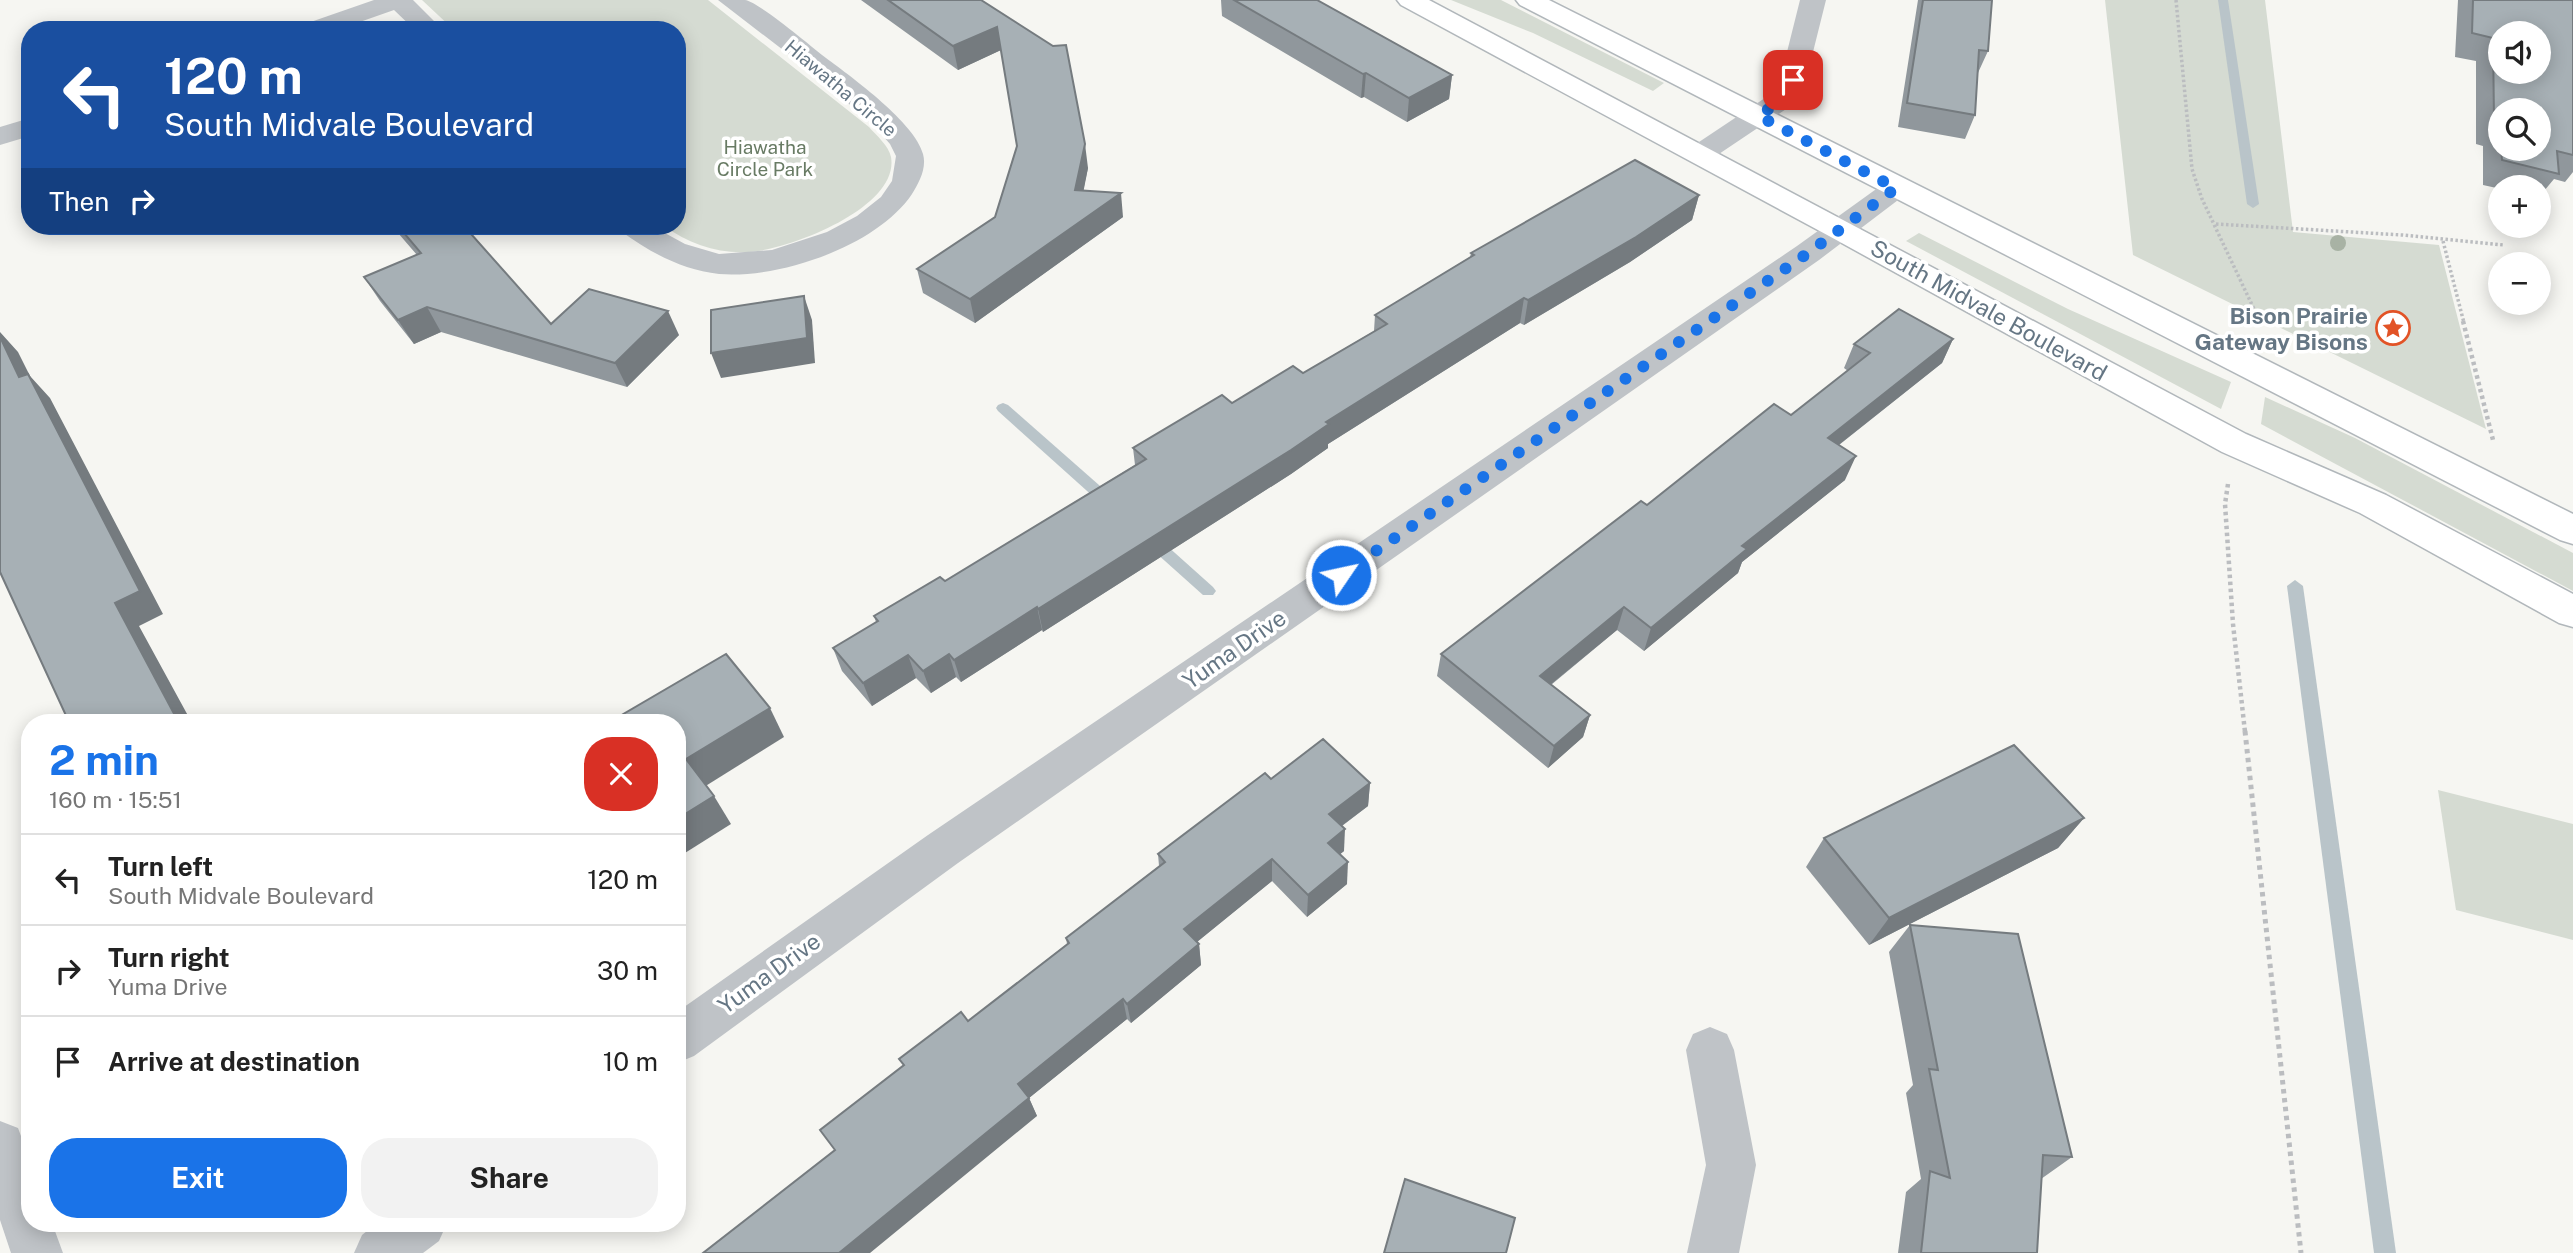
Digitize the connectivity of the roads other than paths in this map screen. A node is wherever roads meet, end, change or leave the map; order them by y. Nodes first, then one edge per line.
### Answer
1 (398, 0) edge
2 (731, 0) edge
3 (1410, 0) edge
4 (1528, 0) edge
5 (1813, 0) edge
6 (338, 21) edge
7 (420, 21) edge
8 (1759, 116) junction
9 (21, 129) edge
10 (0, 136) edge
11 (1700, 154) junction
12 (1896, 188) junction
13 (1840, 229) junction
14 (646, 235) edge
15 (2573, 530) edge
16 (2573, 612) edge
17 (686, 1034) edge
18 (1710, 1049) dead end
19 (0, 1146) edge
20 (21, 1207) edge
21 (30, 1232) edge
22 (409, 1232) edge
23 (37, 1253) edge
24 (380, 1253) edge
25 (1713, 1253) edge

1 - 6 street
1 - 7 street
2 - 14 street, Hiawatha Circle
3 - 11 main road, South Midvale Boulevard
4 - 8 main road
5 - 8 street
8 - 11 street
8 - 12 main road
9 - 10 street
11 - 13 main road, South Midvale Boulevard
12 - 13 street, Yuma Drive
12 - 15 main road
13 - 16 main road, South Midvale Boulevard
13 - 17 street, Yuma Drive
18 - 25 street
19 - 20 street
21 - 23 street
22 - 24 street

